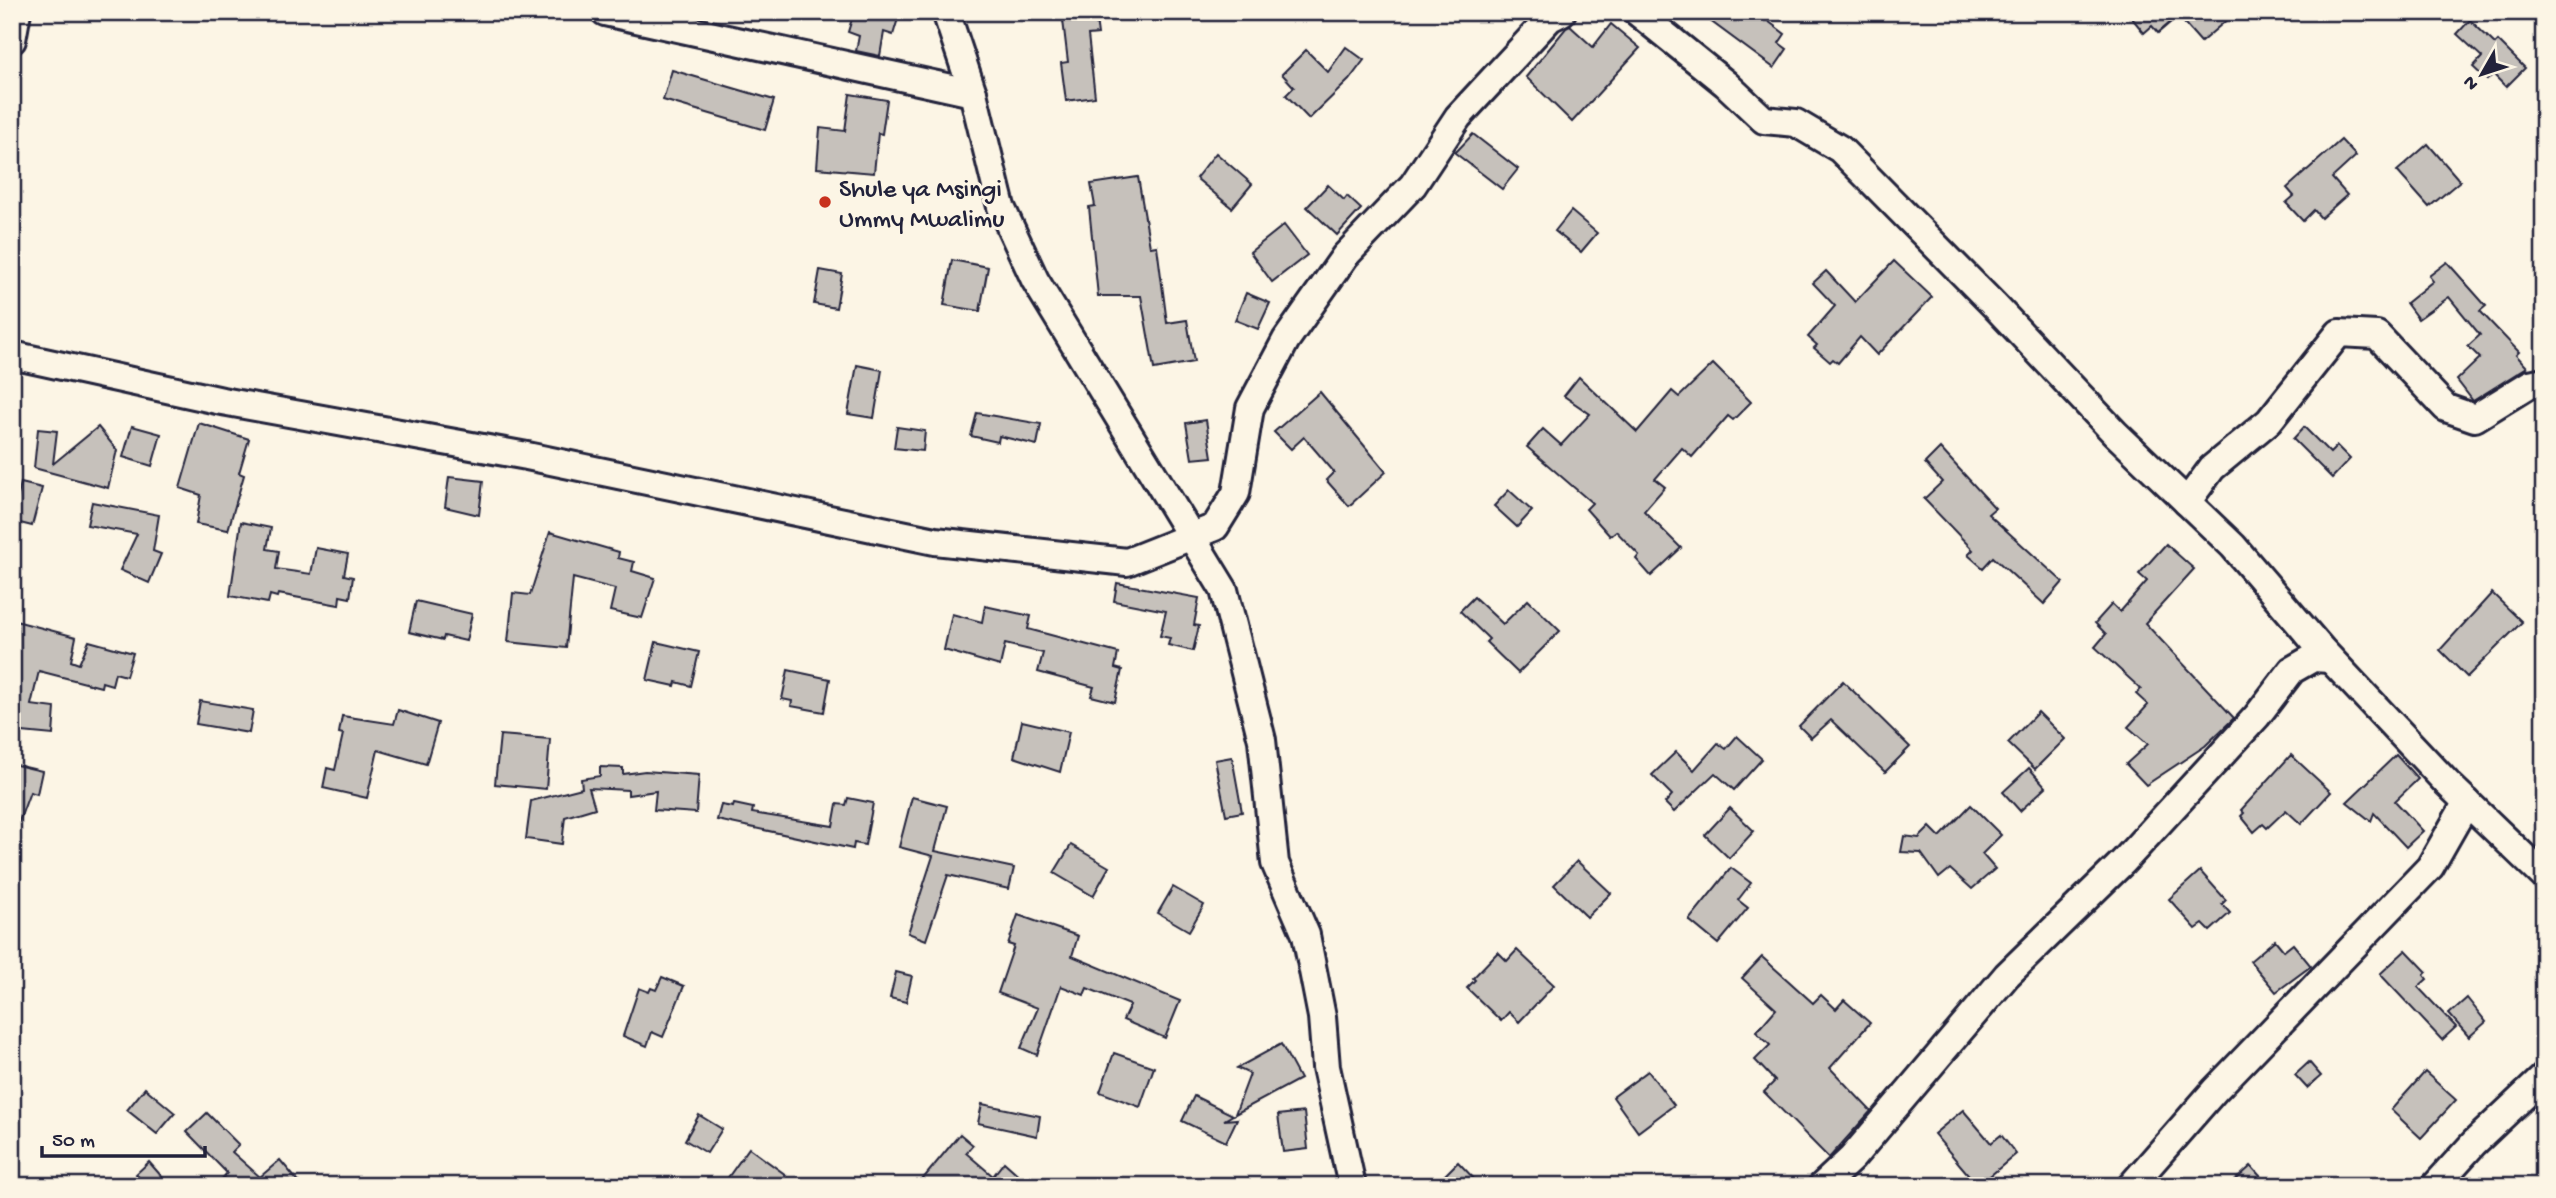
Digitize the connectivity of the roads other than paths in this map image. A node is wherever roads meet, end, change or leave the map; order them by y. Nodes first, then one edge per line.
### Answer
1 (17, 12) edge
2 (605, 12) edge
3 (946, 12) edge
4 (1562, 12) edge
5 (1637, 12) edge
6 (12, 40) edge
7 (973, 93) junction
8 (12, 355) edge
9 (2544, 381) edge
10 (2187, 502) junction
11 (1192, 537) junction
12 (2330, 659) junction
13 (2467, 802) junction
14 (2539, 862) edge
15 (2544, 1077) edge
16 (1352, 1186) edge
17 (1822, 1186) edge
18 (2131, 1186) edge
19 (2435, 1186) edge

1 - 6 street
2 - 7 street
3 - 7 street
4 - 11 street
5 - 10 street
7 - 11 street
8 - 11 street
9 - 10 street
10 - 12 street
11 - 16 street
12 - 13 street
12 - 17 street
13 - 14 street
13 - 18 street
15 - 19 street

